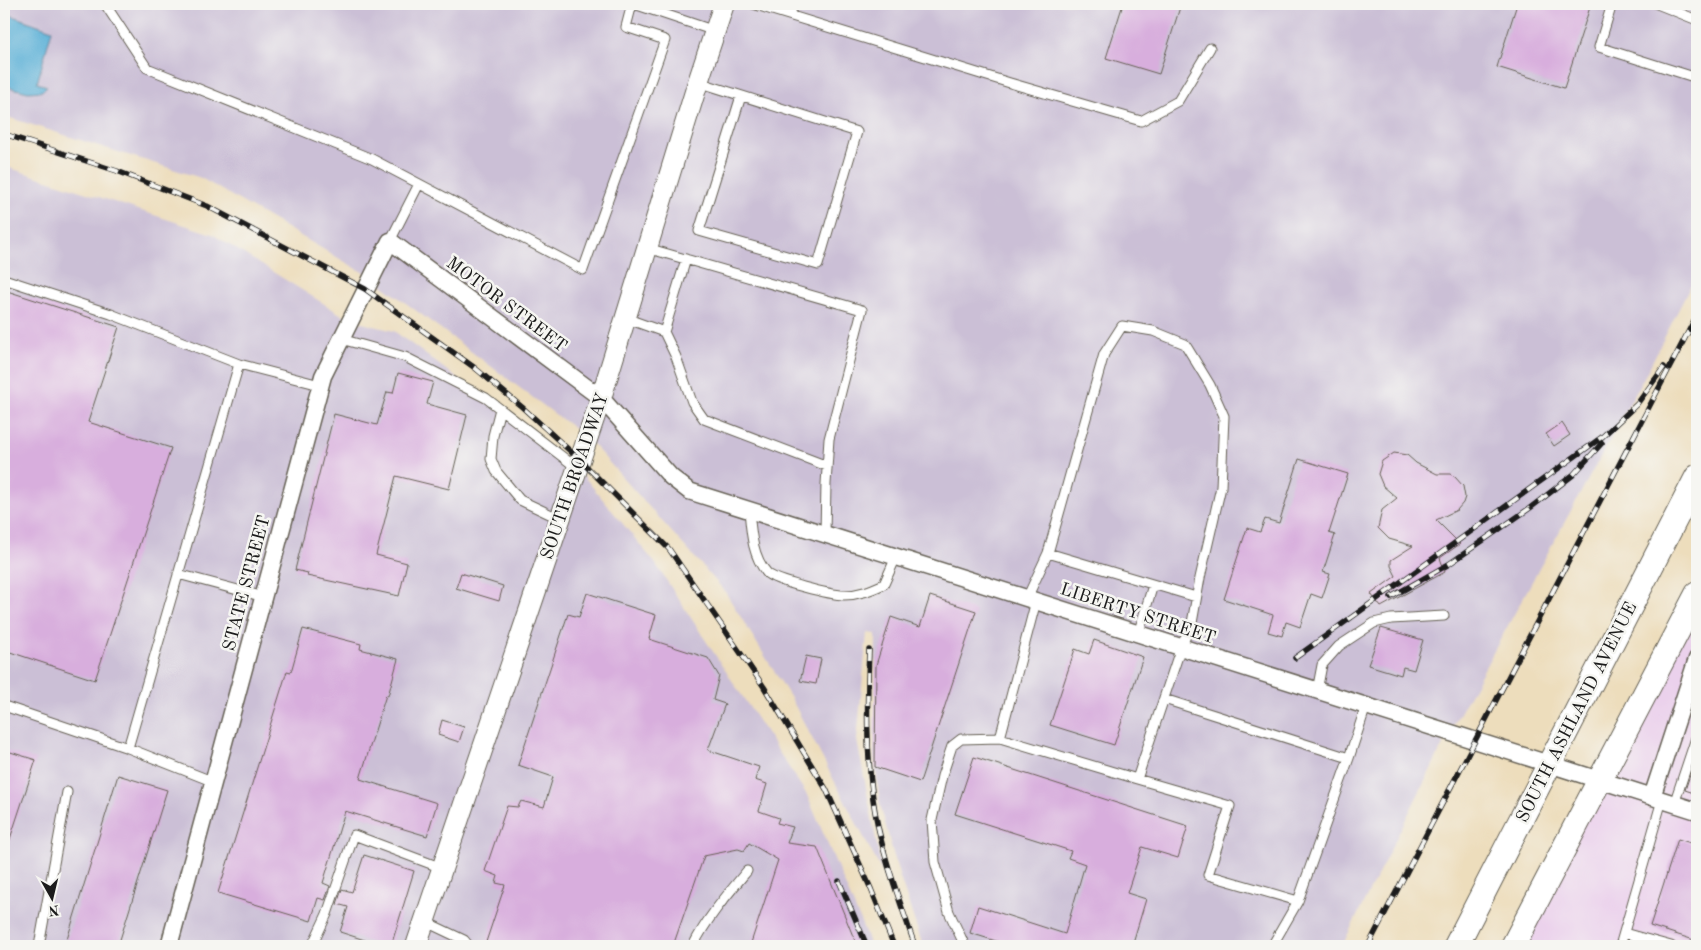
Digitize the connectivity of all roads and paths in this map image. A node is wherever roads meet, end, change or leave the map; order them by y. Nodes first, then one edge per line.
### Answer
1 (104, 4) edge
2 (633, 4) edge
3 (724, 4) edge
4 (753, 4) edge
5 (793, 4) edge
6 (1612, 4) edge
7 (1657, 4) edge
8 (790, 15) junction
9 (1697, 20) edge
10 (715, 31) junction
11 (1210, 48) dead end
12 (1697, 78) edge
13 (698, 82) junction
14 (741, 96) junction
15 (419, 184) junction
16 (390, 241) junction
17 (647, 248) junction
18 (686, 259) junction
19 (4, 278) edge
20 (625, 318) junction
21 (664, 332) junction
22 (340, 339) junction
23 (239, 364) junction
24 (320, 385) junction
25 (601, 398) junction
26 (500, 409) junction
27 (827, 466) junction
28 (577, 468) junction
29 (1697, 477) edge
30 (749, 510) junction
31 (560, 519) junction
32 (825, 534) junction
33 (1048, 553) junction
34 (896, 557) junction
35 (178, 574) junction
36 (1153, 585) junction
37 (1697, 594) edge
38 (264, 597) junction
39 (1196, 597) junction
40 (1031, 600) junction
41 (1444, 616) dead end
42 (1138, 634) junction
43 (1181, 647) junction
44 (1696, 664) edge
45 (1317, 691) junction
46 (1164, 699) junction
47 (4, 706) edge
48 (1366, 706) junction
49 (1697, 735) edge
50 (1000, 738) junction
51 (128, 748) junction
52 (1349, 758) junction
53 (1549, 764) junction
54 (1137, 779) junction
55 (1600, 780) junction
56 (214, 782) junction
57 (67, 792) dead end
58 (1663, 800) junction
59 (1697, 811) edge
60 (442, 868) junction
61 (747, 871) dead end
62 (1298, 901) junction
63 (424, 921) junction
64 (1624, 933) junction
65 (39, 946) edge
66 (169, 946) edge
67 (312, 946) edge
68 (416, 946) edge
69 (469, 946) edge
70 (693, 946) edge
71 (965, 946) edge
72 (1272, 946) edge
73 (1456, 946) edge
74 (1513, 946) edge
75 (1620, 946) edge
76 (1671, 946) edge

1 - 15 lane
2 - 10 lane
2 - 15 lane
3 - 10 street, SOUTH BROADWAY
4 - 8 lane
5 - 8 lane
6 - 12 lane
7 - 9 lane
8 - 11 lane
10 - 13 street, SOUTH BROADWAY
13 - 14 lane
13 - 17 street, SOUTH BROADWAY
14 - 14 lane
15 - 16 lane
16 - 22 street, STATE STREET
16 - 25 street, MOTOR STREET
17 - 18 lane
17 - 20 street, SOUTH BROADWAY
18 - 21 lane
18 - 27 lane
19 - 23 lane
20 - 21 lane
20 - 25 street, SOUTH BROADWAY
21 - 27 lane
22 - 24 street, STATE STREET
22 - 26 lane
23 - 24 lane
23 - 35 lane
24 - 38 street, STATE STREET
25 - 28 street, SOUTH BROADWAY
25 - 30 street, LIBERTY STREET
26 - 28 lane
26 - 31 lane
27 - 32 lane
28 - 31 street, SOUTH BROADWAY
29 - 53 main road, SOUTH ASHLAND AVENUE
30 - 32 street, LIBERTY STREET
30 - 34 lane
31 - 60 street, SOUTH BROADWAY
32 - 34 street, LIBERTY STREET
33 - 36 lane
33 - 39 lane
33 - 40 lane
34 - 40 street, LIBERTY STREET
35 - 38 lane
35 - 51 lane
36 - 39 lane
36 - 42 lane
37 - 55 main road
38 - 56 street, STATE STREET
39 - 43 lane
40 - 42 street, LIBERTY STREET
40 - 50 lane
41 - 45 lane
42 - 43 street, LIBERTY STREET
43 - 45 street, LIBERTY STREET
43 - 46 lane
44 - 58 street
45 - 48 street, LIBERTY STREET
46 - 52 lane
46 - 54 lane
47 - 51 lane
48 - 52 lane
48 - 53 street, LIBERTY STREET
49 - 58 lane
50 - 54 lane
50 - 71 lane
51 - 56 lane
52 - 62 lane
53 - 55 street, LIBERTY STREET
53 - 73 main road, SOUTH ASHLAND AVENUE
54 - 62 lane
55 - 58 street, LIBERTY STREET
55 - 74 main road
56 - 66 street, STATE STREET
57 - 65 lane
58 - 59 street, LIBERTY STREET
58 - 64 lane
60 - 63 street, SOUTH BROADWAY
60 - 67 lane
61 - 70 lane
62 - 72 lane
63 - 68 street, SOUTH BROADWAY
63 - 69 lane
64 - 75 lane
64 - 76 lane

